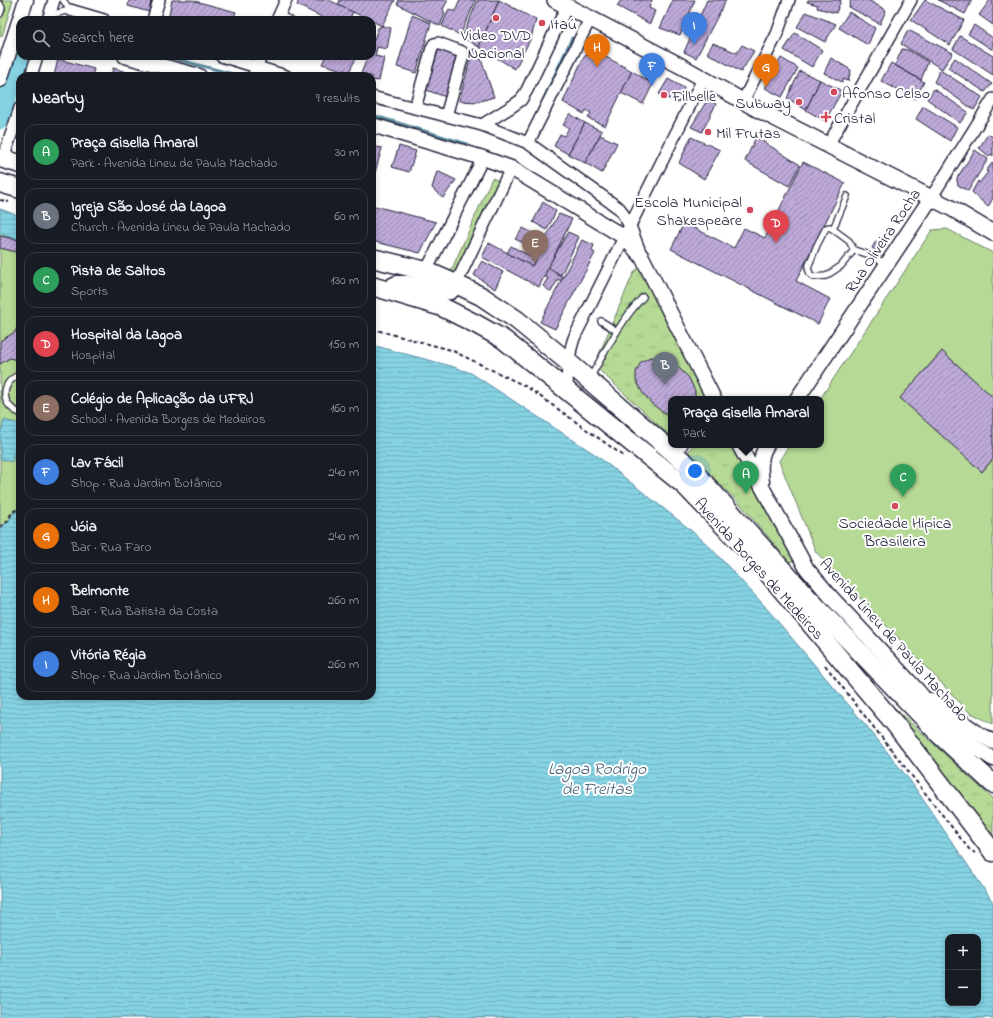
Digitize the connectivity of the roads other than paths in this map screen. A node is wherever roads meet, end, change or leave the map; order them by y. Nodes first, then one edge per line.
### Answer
1 (54, 0) edge
2 (64, 0) edge
3 (159, 0) edge
4 (286, 0) edge
5 (789, 0) edge
6 (911, 0) edge
7 (0, 4) edge
8 (568, 4) edge
9 (70, 10) junction
10 (0, 14) edge
11 (50, 16) edge
12 (54, 16) edge
13 (90, 16) edge
14 (154, 16) edge
15 (278, 16) edge
16 (590, 19) junction
17 (16, 31) edge
18 (36, 60) edge
19 (140, 60) edge
20 (230, 60) edge
21 (259, 60) edge
22 (3, 62) edge
23 (255, 71) edge
24 (32, 72) edge
25 (184, 72) edge
26 (703, 79) junction
27 (0, 80) edge
28 (376, 98) edge
29 (993, 99) edge
30 (743, 101) junction
31 (415, 108) junction
32 (446, 116) junction
33 (16, 125) edge
34 (482, 125) junction
35 (376, 126) edge
36 (528, 143) junction
37 (828, 145) junction
38 (483, 158) junction
39 (8, 160) edge
40 (511, 168) junction
41 (0, 183) edge
42 (16, 188) edge
43 (847, 196) dead end
44 (931, 198) junction
45 (834, 229) junction
46 (627, 232) junction
47 (993, 232) edge
48 (854, 250) junction
49 (376, 259) edge
50 (886, 264) junction
51 (426, 271) junction
52 (456, 284) junction
53 (378, 288) edge
54 (643, 296) dead end
55 (601, 321) dead end
56 (618, 331) junction
57 (568, 362) junction
58 (16, 376) edge
59 (589, 380) junction
60 (567, 390) junction
61 (712, 396) edge
62 (799, 396) edge
63 (16, 412) edge
64 (668, 440) edge
65 (742, 448) edge
66 (762, 448) edge
67 (681, 450) edge
68 (764, 489) junction
69 (941, 736) junction
70 (982, 738) edge
71 (993, 742) edge
72 (993, 751) edge
73 (993, 759) edge
74 (993, 784) edge
75 (993, 852) edge

1 - 11 street
2 - 9 lane
3 - 14 street
4 - 15 street
5 - 30 street
6 - 37 street
7 - 10 lane
8 - 16 main road
8 - 34 street
9 - 12 lane
9 - 13 street
16 - 26 main road
16 - 36 street
17 - 22 street
18 - 24 street
19 - 25 street
20 - 23 street
21 - 23 street
22 - 27 street
26 - 30 main road
26 - 46 street
28 - 31 street
29 - 44 street, Rua Oliveira Rocha
30 - 37 main road
31 - 32 street
31 - 32 street
32 - 34 street
33 - 39 street
34 - 36 street
35 - 38 street
36 - 46 street
37 - 44 main road
38 - 40 street
38 - 51 street
40 - 46 street
40 - 52 street
41 - 42 highway
43 - 45 lane
44 - 47 main road
44 - 50 street, Rua Oliveira Rocha
45 - 48 lane
45 - 48 lane
46 - 57 street
46 - 61 street
48 - 50 lane
49 - 51 highway, Avenida Borges de Medeiros
50 - 62 street, Rua Oliveira Rocha
51 - 52 highway, Avenida Borges de Medeiros
52 - 53 highway
52 - 57 highway, Avenida Borges de Medeiros
53 - 60 highway, Avenida Borges de Medeiros
54 - 56 lane
55 - 56 lane
56 - 59 lane
57 - 59 highway, Avenida Borges de Medeiros
57 - 60 street
58 - 63 lane
59 - 64 highway, Avenida Borges de Medeiros
60 - 75 highway, Avenida Borges de Medeiros
65 - 68 street, Avenida Lineu de Paula Machado
66 - 68 street
67 - 69 highway, Avenida Borges de Medeiros
68 - 70 street, Avenida Lineu de Paula Machado
69 - 70 street
69 - 74 highway, Avenida Borges de Medeiros
70 - 71 street
70 - 72 street
70 - 73 street, Avenida Lineu de Paula Machado

